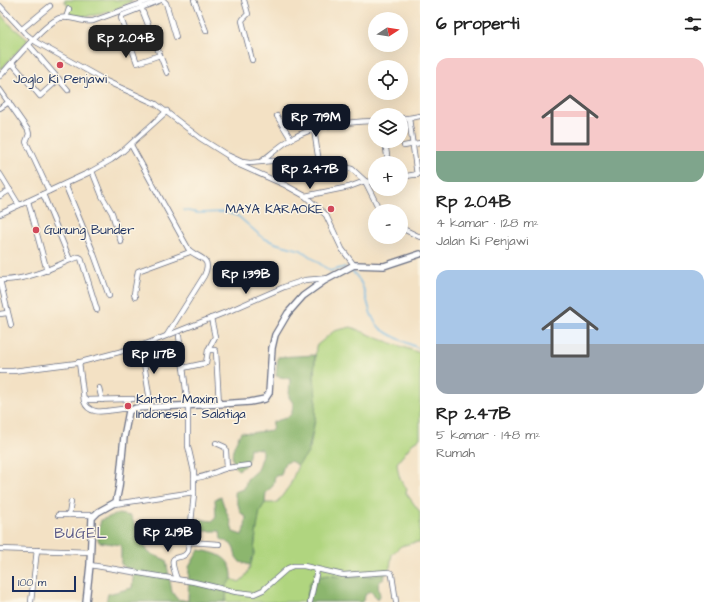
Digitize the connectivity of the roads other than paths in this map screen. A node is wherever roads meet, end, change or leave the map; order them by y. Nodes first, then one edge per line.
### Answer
1 (150, 0) edge
2 (162, 0) edge
3 (194, 0) edge
4 (244, 0) edge
5 (0, 6) edge
6 (50, 6) dead end
7 (140, 6) junction
8 (69, 10) dead end
9 (66, 18) junction
10 (22, 29) junction
11 (206, 31) dead end
12 (176, 37) dead end
13 (34, 40) junction
14 (29, 45) junction
15 (160, 55) junction
16 (252, 60) dead end
17 (12, 63) junction
18 (167, 73) dead end
19 (0, 76) edge
20 (59, 80) junction
21 (0, 90) edge
22 (68, 90) dead end
23 (9, 102) junction
24 (0, 108) edge
25 (167, 111) junction
26 (277, 116) dead end
27 (420, 116) edge
28 (409, 118) joint
29 (368, 121) edge
30 (314, 130) junction
31 (291, 139) junction
32 (420, 143) edge
33 (131, 145) junction
34 (412, 145) junction
35 (408, 146) edge
36 (227, 155) junction
37 (260, 162) junction
38 (319, 162) junction
39 (92, 171) junction
40 (0, 174) edge
41 (418, 174) edge
42 (408, 176) edge
43 (365, 181) junction
44 (65, 184) junction
45 (10, 190) junction
46 (50, 191) junction
47 (43, 194) junction
48 (0, 196) edge
49 (305, 196) junction
50 (28, 201) junction
51 (376, 204) edge
52 (19, 205) junction
53 (0, 214) edge
54 (408, 231) edge
55 (420, 237) edge
56 (122, 242) dead end
57 (190, 252) junction
58 (420, 254) edge
59 (70, 260) junction
60 (354, 265) junction
61 (46, 271) junction
62 (330, 278) junction
63 (0, 280) edge
64 (109, 296) dead end
65 (135, 297) dead end
66 (97, 310) dead end
67 (7, 313) junction
68 (0, 314) edge
69 (211, 318) junction
70 (11, 325) dead end
71 (167, 335) junction
72 (179, 336) dead end
73 (141, 345) junction
74 (208, 350) junction
75 (79, 362) junction
76 (183, 368) junction
77 (0, 371) edge
78 (99, 388) dead end
79 (122, 399) junction
80 (133, 399) dead end
81 (84, 400) junction
82 (102, 400) junction
83 (219, 404) junction
84 (188, 406) junction
85 (150, 407) junction
86 (128, 409) junction
87 (216, 443) dead end
88 (249, 465) dead end
89 (227, 468) junction
90 (194, 478) junction
91 (194, 492) junction
92 (71, 502) dead end
93 (115, 504) junction
94 (58, 515) dead end
95 (69, 515) junction
96 (94, 515) junction
97 (189, 542) junction
98 (219, 544) dead end
99 (0, 549) edge
100 (37, 550) junction
101 (91, 552) junction
102 (90, 565) junction
103 (317, 570) junction
104 (177, 579) junction
105 (31, 602) edge
106 (86, 602) edge
107 (310, 602) edge
108 (396, 602) edge

1 - 7 street
2 - 7 street
2 - 12 street
3 - 11 street
4 - 16 street
5 - 10 street
6 - 10 street
7 - 9 street
7 - 15 street
7 - 15 street
8 - 9 street
9 - 13 street
10 - 13 street
13 - 14 street
13 - 25 street
14 - 17 street
14 - 20 street
15 - 18 street
17 - 19 street
17 - 20 street
20 - 22 street
21 - 23 street
23 - 24 street
23 - 46 street
25 - 33 street
25 - 36 street
26 - 31 street
27 - 28 street
28 - 34 street
29 - 30 street
30 - 31 street
30 - 38 street
31 - 37 street
32 - 34 street
33 - 39 street
33 - 57 street
34 - 35 street
34 - 41 street
36 - 37 street
36 - 49 street
37 - 38 street
38 - 43 street
39 - 44 street
39 - 56 street
40 - 45 street
41 - 42 street
43 - 49 street
43 - 51 street
44 - 46 street
44 - 64 street
45 - 48 street
45 - 52 street
46 - 47 street
47 - 50 street
47 - 59 street
49 - 60 street
50 - 52 street
50 - 61 street
52 - 53 street
54 - 55 street
57 - 65 street
57 - 71 street
58 - 60 street
59 - 61 street
59 - 66 street
60 - 62 street
61 - 63 street
62 - 69 street
62 - 83 street
63 - 67 street
67 - 68 street
67 - 70 street
69 - 71 street
69 - 74 street
71 - 73 street
72 - 76 street
73 - 75 street
73 - 85 street
74 - 76 street
74 - 83 street
75 - 77 street
75 - 81 street
76 - 84 street
78 - 82 street
79 - 80 street
79 - 82 street
79 - 86 street
81 - 82 street
81 - 86 street
83 - 84 street
84 - 85 street
84 - 90 street
85 - 86 street
86 - 93 street
87 - 89 street
88 - 89 street
89 - 90 street
90 - 91 street
91 - 93 street
91 - 97 street
92 - 95 street
93 - 96 street
94 - 95 street
95 - 96 street
96 - 101 street
97 - 98 street
97 - 104 street
99 - 100 street
100 - 101 street
100 - 105 street
101 - 102 street
102 - 104 street
102 - 106 street
103 - 104 street
103 - 107 street
103 - 108 street

